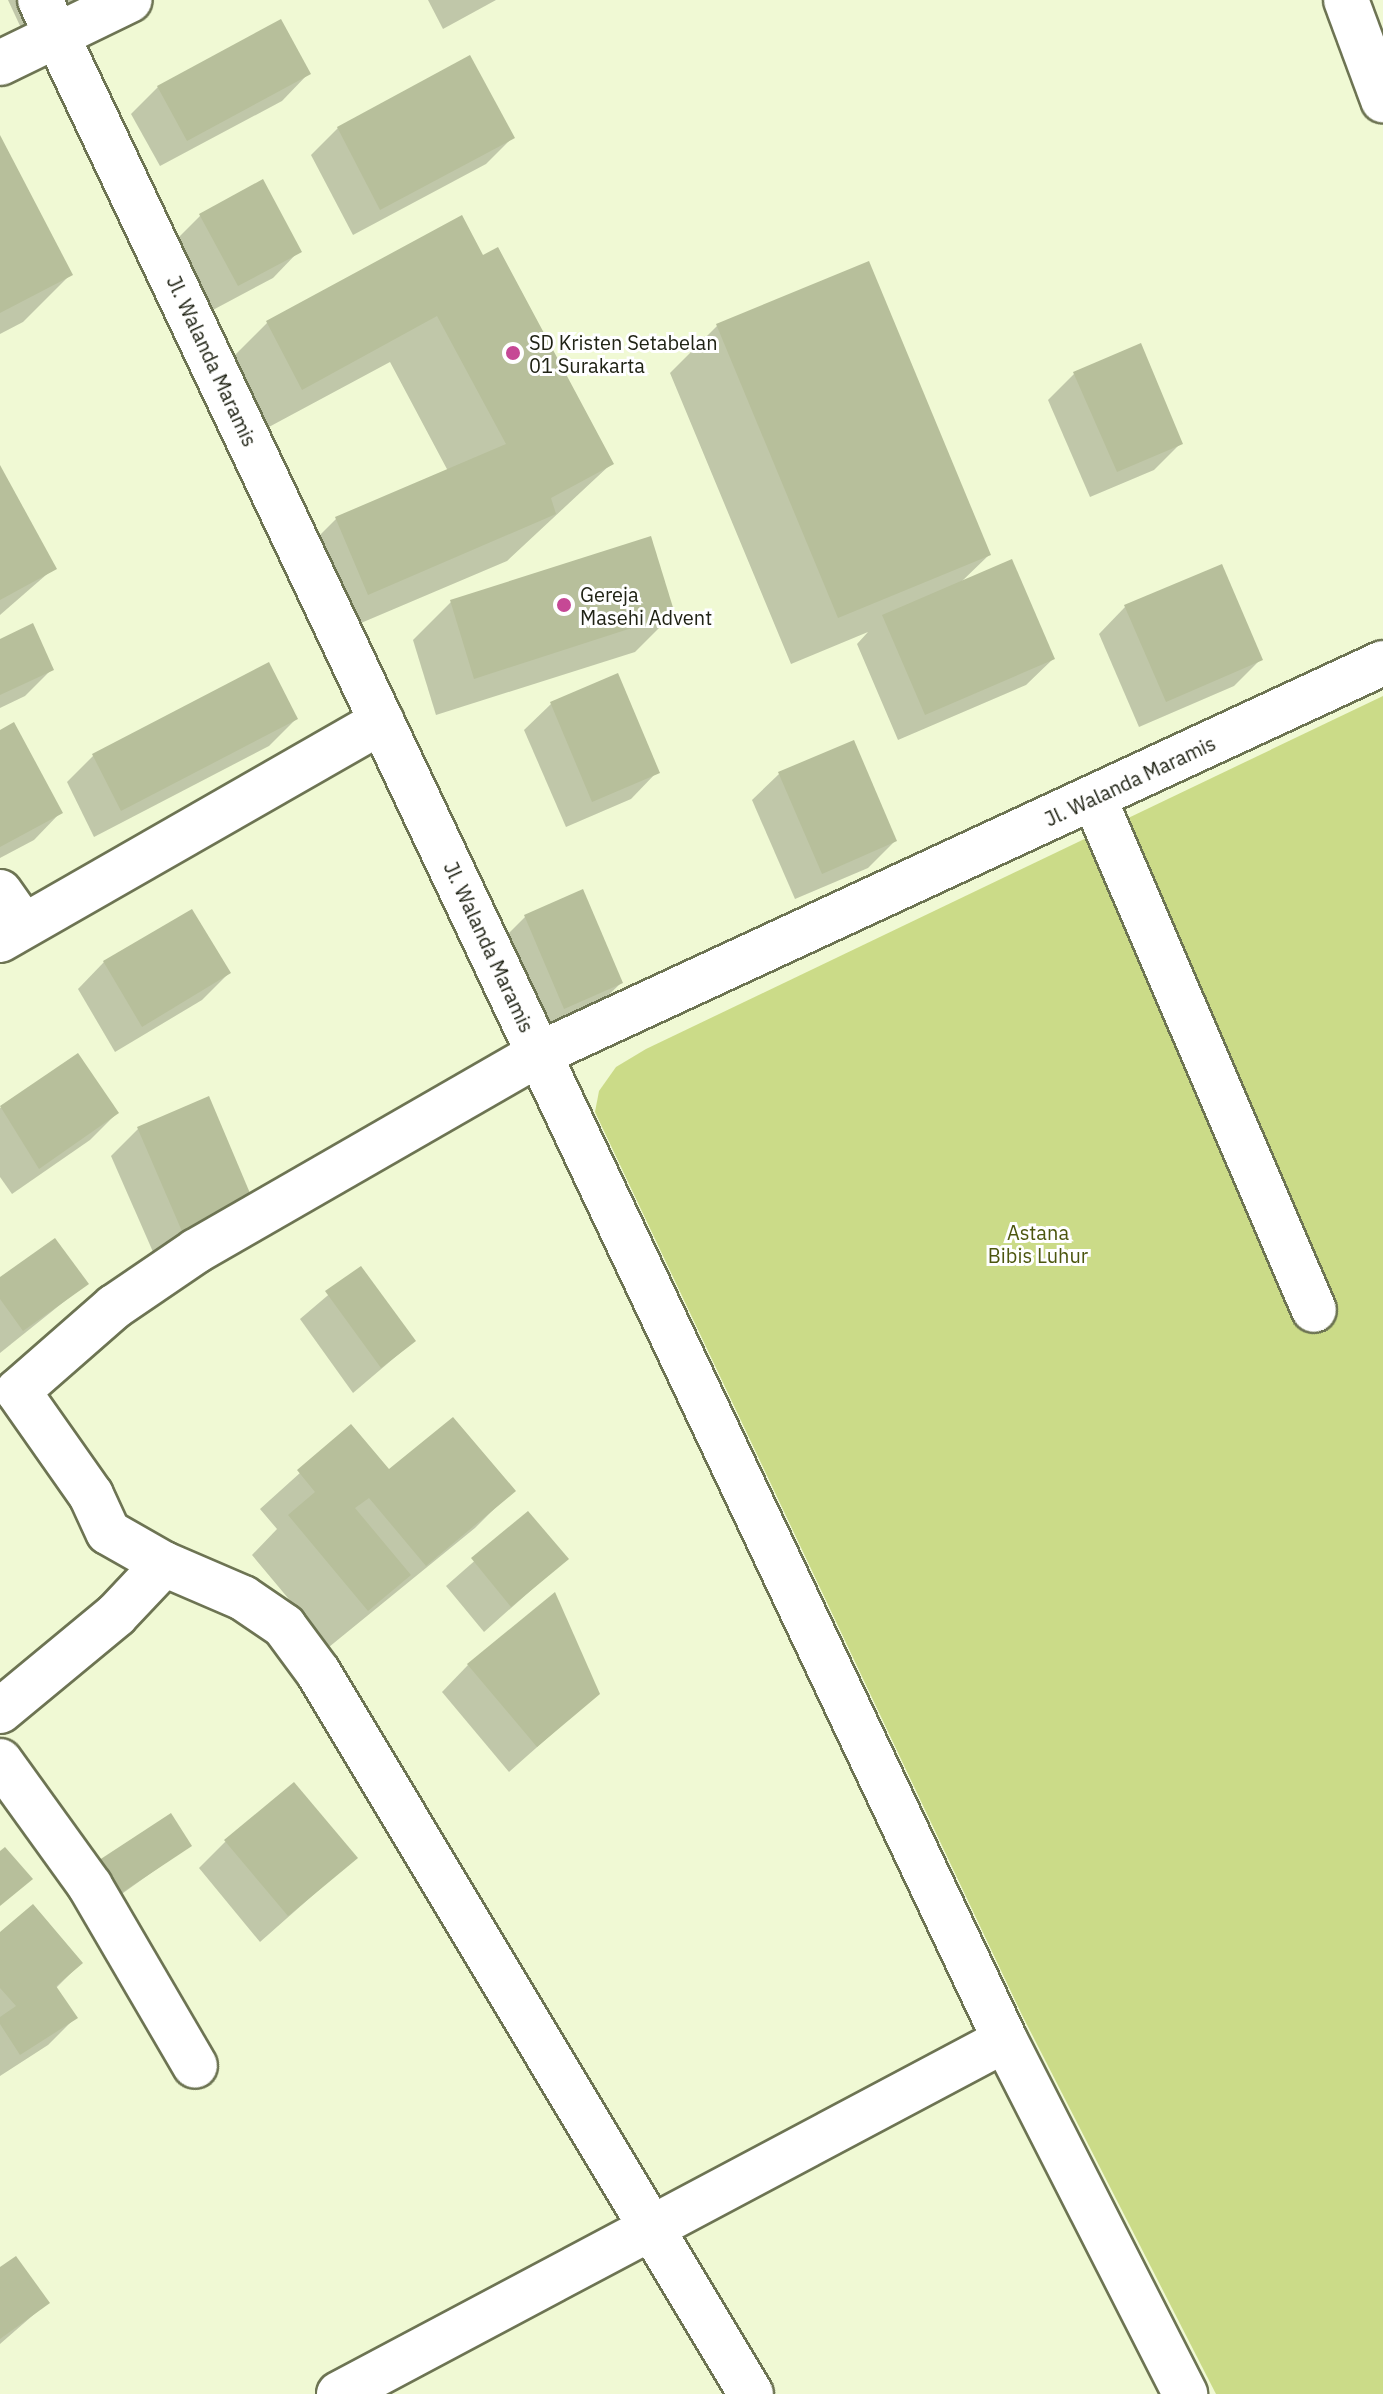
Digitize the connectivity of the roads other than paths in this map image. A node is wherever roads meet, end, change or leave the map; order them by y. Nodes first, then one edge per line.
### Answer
1 (130, 0) edge
2 (1346, 0) edge
3 (49, 18) edge
4 (0, 63) edge
5 (1383, 100) edge
6 (1383, 663) edge
7 (382, 721) junction
8 (1094, 798) junction
9 (7, 919) edge
10 (539, 1054) junction
11 (1314, 1310) dead end
12 (6, 1397) edge
13 (164, 1564) junction
14 (0, 1711) edge
15 (0, 1761) edge
16 (1005, 2040) junction
17 (195, 2066) dead end
18 (653, 2227) junction
19 (339, 2394) edge
20 (751, 2394) edge
21 (1185, 2394) edge

1 - 3 street
2 - 5 street
3 - 4 street
3 - 7 street, Jl. Walanda Maramis
6 - 8 street, Jl. Walanda Maramis
7 - 9 street
7 - 10 street, Jl. Walanda Maramis
8 - 10 street, Jl. Walanda Maramis
8 - 11 street
10 - 12 street
10 - 16 street
12 - 13 street
13 - 14 street
13 - 18 street
15 - 17 street
16 - 18 street
16 - 21 street
18 - 19 street
18 - 20 street

